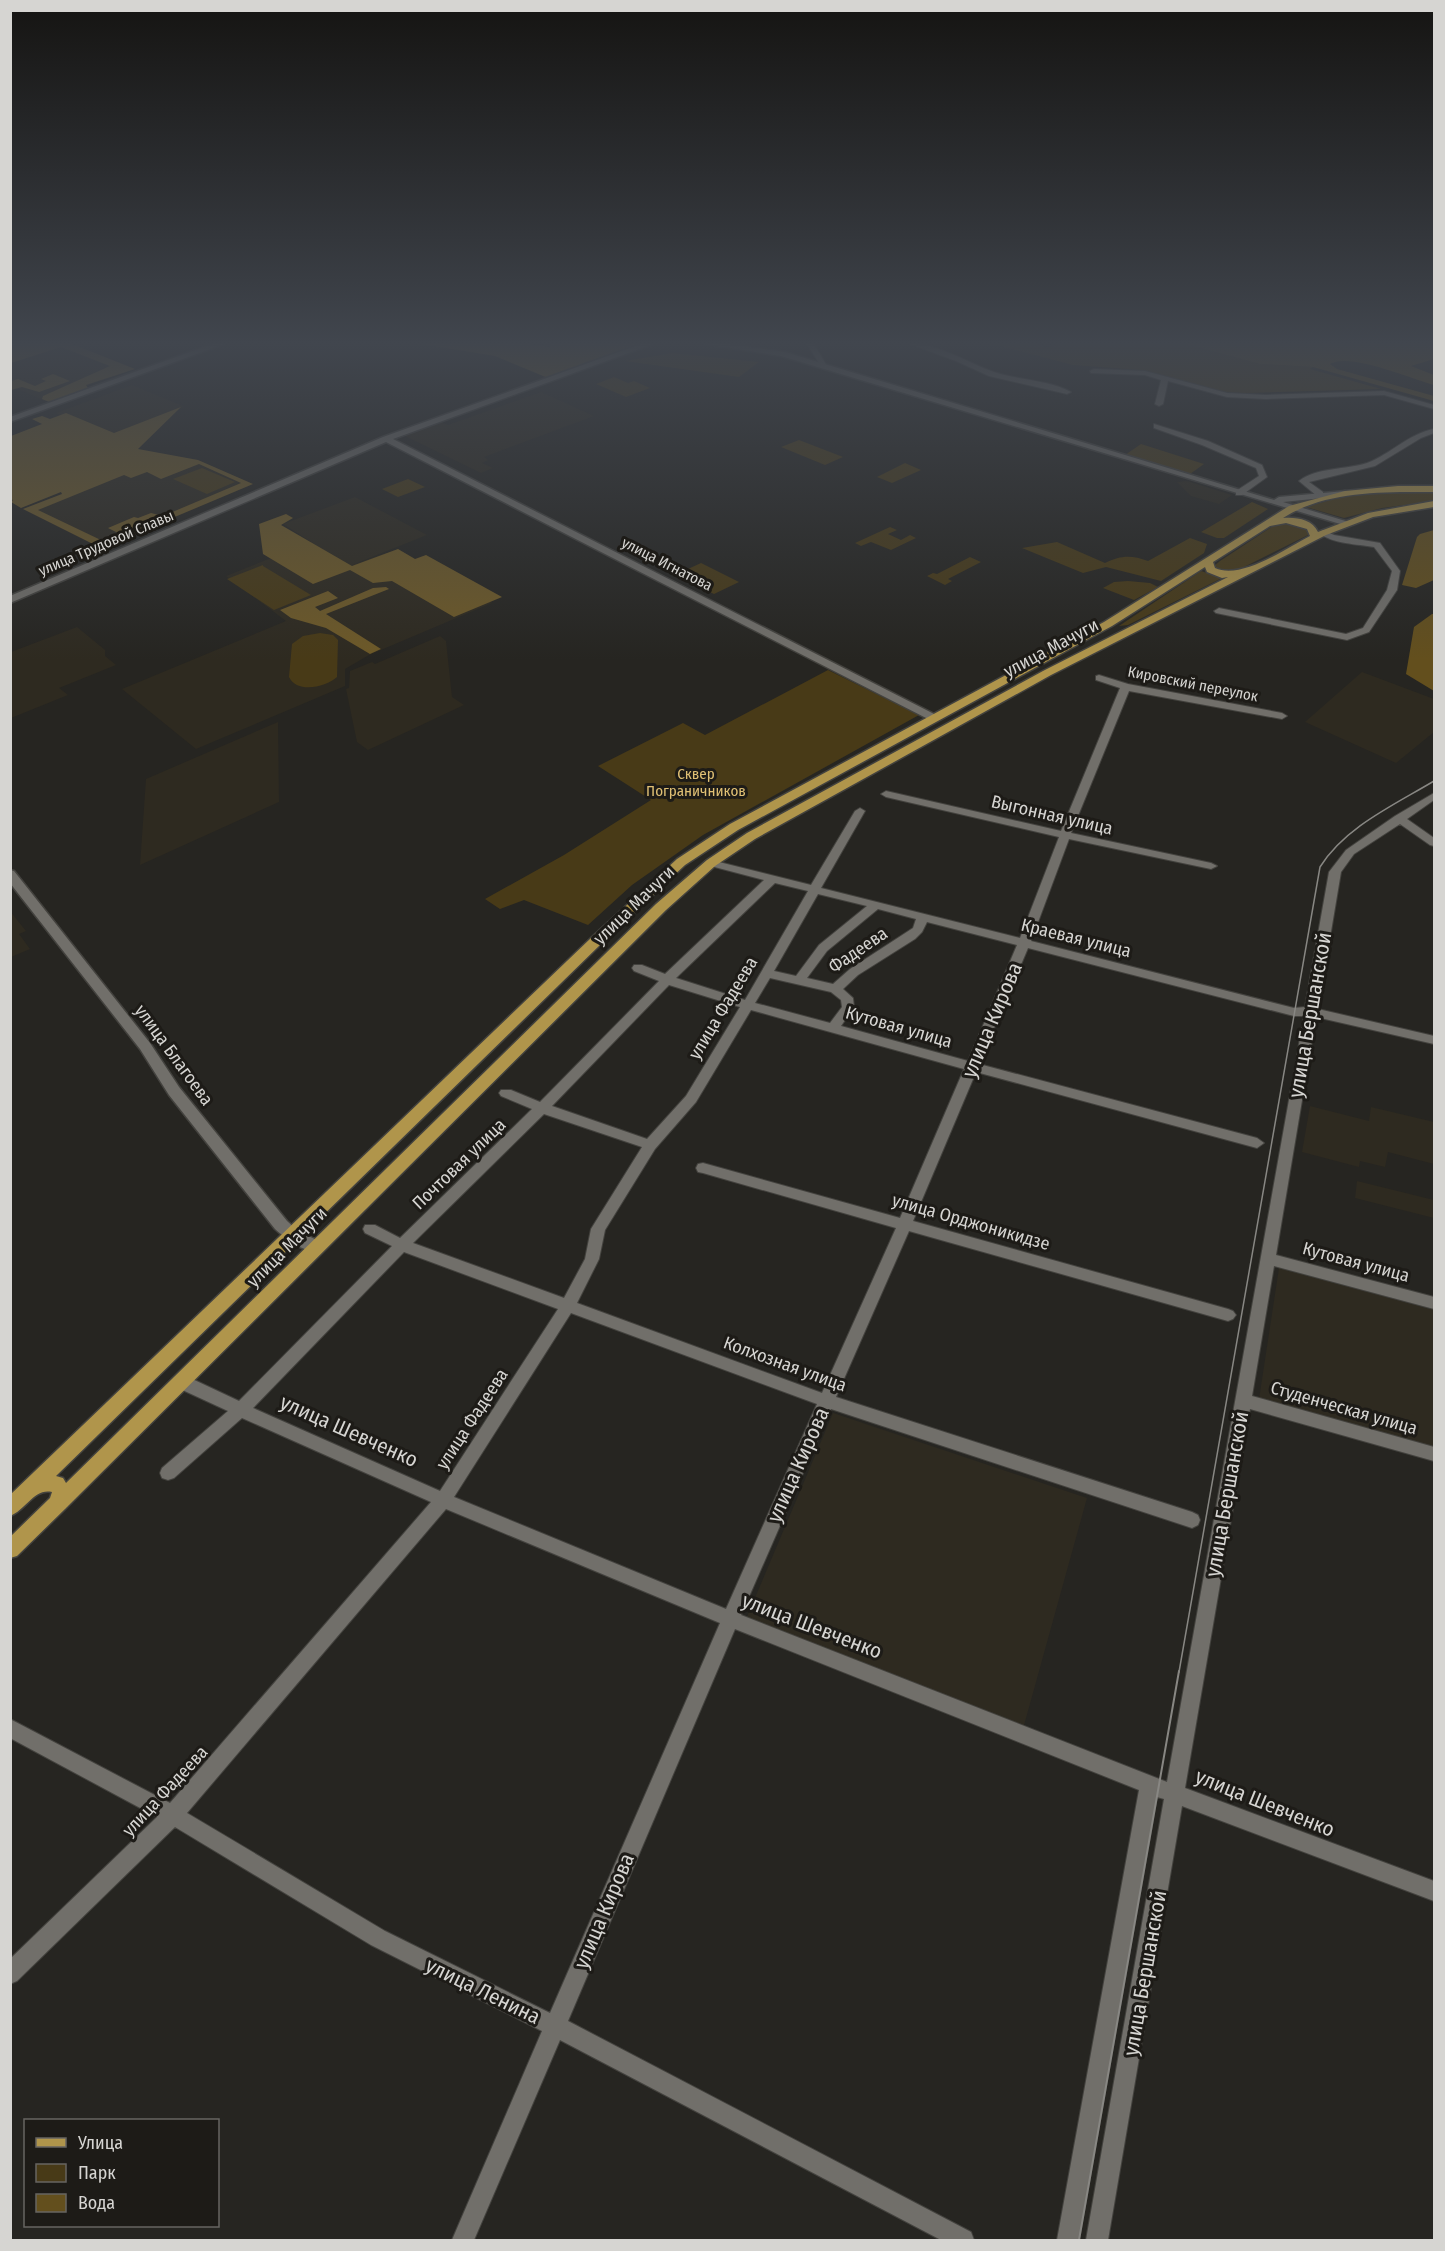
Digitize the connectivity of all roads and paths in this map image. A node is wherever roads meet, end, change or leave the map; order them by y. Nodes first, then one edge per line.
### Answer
1 (363, 449) edge
2 (406, 449) edge
3 (1096, 449) edge
4 (1218, 449) edge
5 (1397, 449) edge
6 (1434, 489) edge
7 (1239, 493) junction
8 (1342, 493) junction
9 (1320, 495) junction
10 (1261, 499) junction
11 (1434, 504) edge
12 (1292, 508) junction
13 (1276, 516) junction
14 (1347, 523) junction
15 (1252, 532) junction
16 (1319, 535) junction
17 (1208, 560) junction
18 (1254, 568) junction
19 (10, 600) edge
20 (1219, 611) dead end
21 (1099, 678) dead end
22 (1126, 687) junction
23 (1282, 716) dead end
24 (934, 718) junction
25 (886, 794) dead end
26 (1434, 796) edge
27 (860, 811) dead end
28 (1399, 818) junction
29 (1065, 835) junction
30 (1434, 843) edge
31 (711, 863) junction
32 (1211, 866) dead end
33 (10, 874) edge
34 (772, 879) junction
35 (815, 890) junction
36 (875, 906) junction
37 (922, 918) junction
38 (1024, 943) junction
39 (638, 968) dead end
40 (767, 974) junction
41 (667, 980) junction
42 (800, 980) junction
43 (835, 989) junction
44 (750, 1006) junction
45 (1310, 1011) junction
46 (833, 1028) junction
47 (1434, 1040) edge
48 (972, 1068) junction
49 (506, 1093) dead end
50 (542, 1108) junction
51 (1257, 1143) dead end
52 (650, 1145) junction
53 (703, 1167) dead end
54 (905, 1224) junction
55 (370, 1229) dead end
56 (292, 1235) junction
57 (402, 1245) junction
58 (317, 1247) junction
59 (1267, 1258) junction
60 (1434, 1303) edge
61 (568, 1306) junction
62 (1228, 1315) dead end
63 (182, 1382) junction
64 (1243, 1400) junction
65 (827, 1401) junction
66 (240, 1410) junction
67 (1434, 1455) edge
68 (168, 1473) dead end
69 (31, 1490) junction
70 (444, 1498) junction
71 (58, 1503) junction
72 (10, 1508) edge
73 (1192, 1520) dead end
74 (10, 1550) edge
75 (730, 1619) junction
76 (10, 1728) edge
77 (1150, 1784) junction
78 (1176, 1794) junction
79 (173, 1815) junction
80 (1434, 1891) edge
81 (10, 1974) edge
82 (555, 2026) junction
83 (463, 2241) edge
84 (963, 2241) edge
85 (1068, 2241) edge
86 (1097, 2241) edge

1 - 19 street, улица Трудовой Славы
2 - 24 street, улица Игнатова
3 - 7 street
4 - 7 street
5 - 9 street
6 - 8 main road, улица Мачуги
7 - 10 street
8 - 9 street
8 - 12 main road, улица Мачуги
9 - 10 street
10 - 12 street
10 - 13 street
11 - 14 main road, улица Мачуги
12 - 13 main road, улица Мачуги
12 - 14 street
13 - 15 main road, улица Мачуги
14 - 16 main road, улица Мачуги
15 - 16 main road
15 - 17 main road, улица Мачуги
16 - 18 main road, улица Мачуги
16 - 20 street
17 - 18 main road
17 - 24 main road, улица Мачуги
18 - 31 main road, улица Мачуги
21 - 22 street, Кировский переулок
22 - 23 street, Кировский переулок
22 - 29 street, улица Кирова
24 - 56 main road, улица Мачуги
25 - 29 street, Выгонная улица
26 - 28 street, улица Бершанской
27 - 35 street, улица Фадеева
28 - 30 street
28 - 45 street, улица Бершанской
29 - 32 street, Выгонная улица
29 - 38 street, улица Кирова
31 - 34 street, Краевая улица
31 - 58 main road, улица Мачуги
33 - 56 street, улица Благоева
34 - 35 street, Краевая улица
34 - 41 street, Почтовая улица
35 - 36 street, Краевая улица
35 - 40 street, улица Фадеева
36 - 37 street, Краевая улица
36 - 42 street
37 - 38 street, Краевая улица
37 - 43 street, Фадеева
38 - 45 street, Краевая улица
38 - 48 street, улица Кирова
39 - 41 street, Кутовая улица
40 - 42 street, Фадеева
40 - 44 street, улица Фадеева
41 - 44 street, Кутовая улица
41 - 50 street, Почтовая улица
42 - 43 street, Фадеева
43 - 46 street
44 - 46 street, Кутовая улица
44 - 52 street, улица Фадеева
45 - 47 street, Краевая улица
45 - 59 street, улица Бершанской
46 - 48 street, Кутовая улица
48 - 51 street, Кутовая улица
48 - 54 street, улица Кирова
49 - 50 street
50 - 52 street
50 - 57 street, Почтовая улица
52 - 61 street, улица Фадеева
53 - 54 street, улица Орджоникидзе
54 - 62 street, улица Орджоникидзе
54 - 65 street, улица Кирова
55 - 57 street, Колхозная улица
56 - 58 street, улица Благоева
56 - 69 main road, улица Мачуги
57 - 61 street, Колхозная улица
57 - 66 street, Почтовая улица
58 - 63 main road, улица Мачуги
59 - 60 street, Кутовая улица
59 - 64 street, улица Бершанской
61 - 65 street, Колхозная улица
61 - 70 street, улица Фадеева
63 - 66 street, улица Шевченко
63 - 71 main road, улица Мачуги
64 - 67 street, Студенческая улица
64 - 78 street, улица Бершанской
65 - 73 street, Колхозная улица
65 - 75 street, улица Кирова
66 - 68 street, Почтовая улица
66 - 70 street, улица Шевченко
69 - 71 main road
69 - 72 main road, улица Мачуги
70 - 75 street, улица Шевченко
70 - 79 street, улица Фадеева
71 - 74 main road, улица Мачуги
75 - 77 street, улица Шевченко
75 - 82 street, улица Кирова
76 - 79 street, улица Ленина
77 - 78 street, улица Шевченко
77 - 85 street, улица Бершанской
78 - 80 street, улица Шевченко
78 - 86 street, улица Бершанской
79 - 81 street, улица Фадеева
79 - 82 street, улица Ленина
82 - 83 street, улица Кирова
82 - 84 street, улица Ленина

